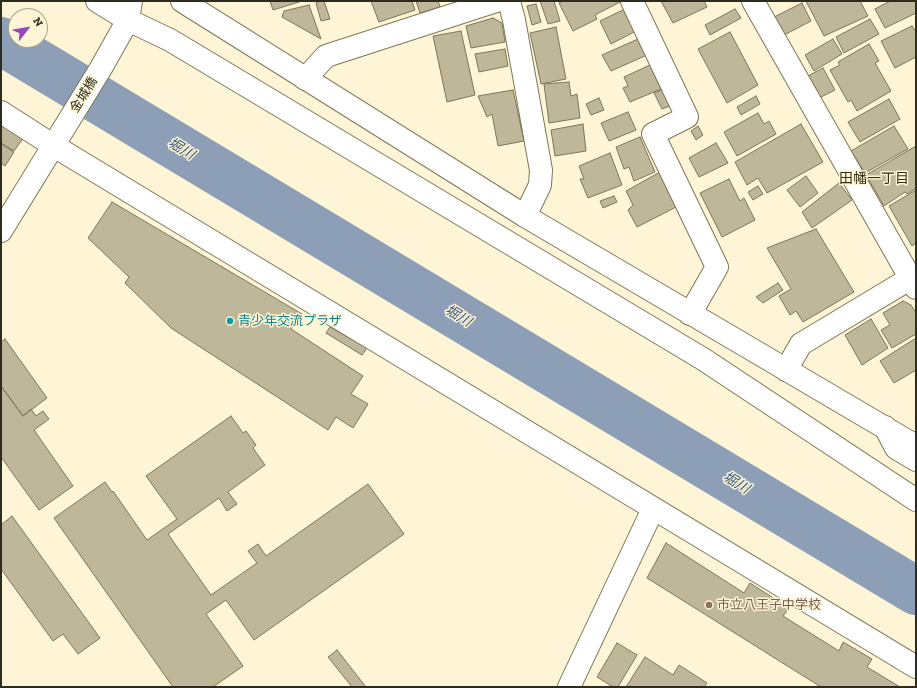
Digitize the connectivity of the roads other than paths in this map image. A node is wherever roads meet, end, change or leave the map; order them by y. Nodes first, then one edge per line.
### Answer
1 (97, 1) edge
2 (182, 1) edge
3 (496, 1) edge
4 (508, 1) edge
5 (632, 1) edge
6 (753, 1) edge
7 (130, 10) edge
8 (305, 79) junction
9 (1, 112) edge
10 (54, 146) junction
11 (525, 216) junction
12 (1, 231) edge
13 (914, 280) edge
14 (690, 314) junction
15 (786, 370) junction
16 (885, 427) junction
17 (916, 446) edge
18 (916, 460) edge
19 (916, 500) edge
20 (654, 508) junction
21 (916, 667) edge
22 (569, 687) edge

1 - 7 main road
2 - 8 main road
3 - 8 main road
4 - 11 main road
5 - 14 main road
6 - 13 main road
7 - 10 main road, 金城橋
7 - 19 main road
8 - 11 main road
9 - 10 main road
10 - 12 main road, 金城橋
10 - 20 main road
11 - 14 main road
13 - 15 main road
14 - 15 main road
15 - 16 main road
16 - 17 main road
16 - 18 main road
20 - 21 main road
20 - 22 main road

